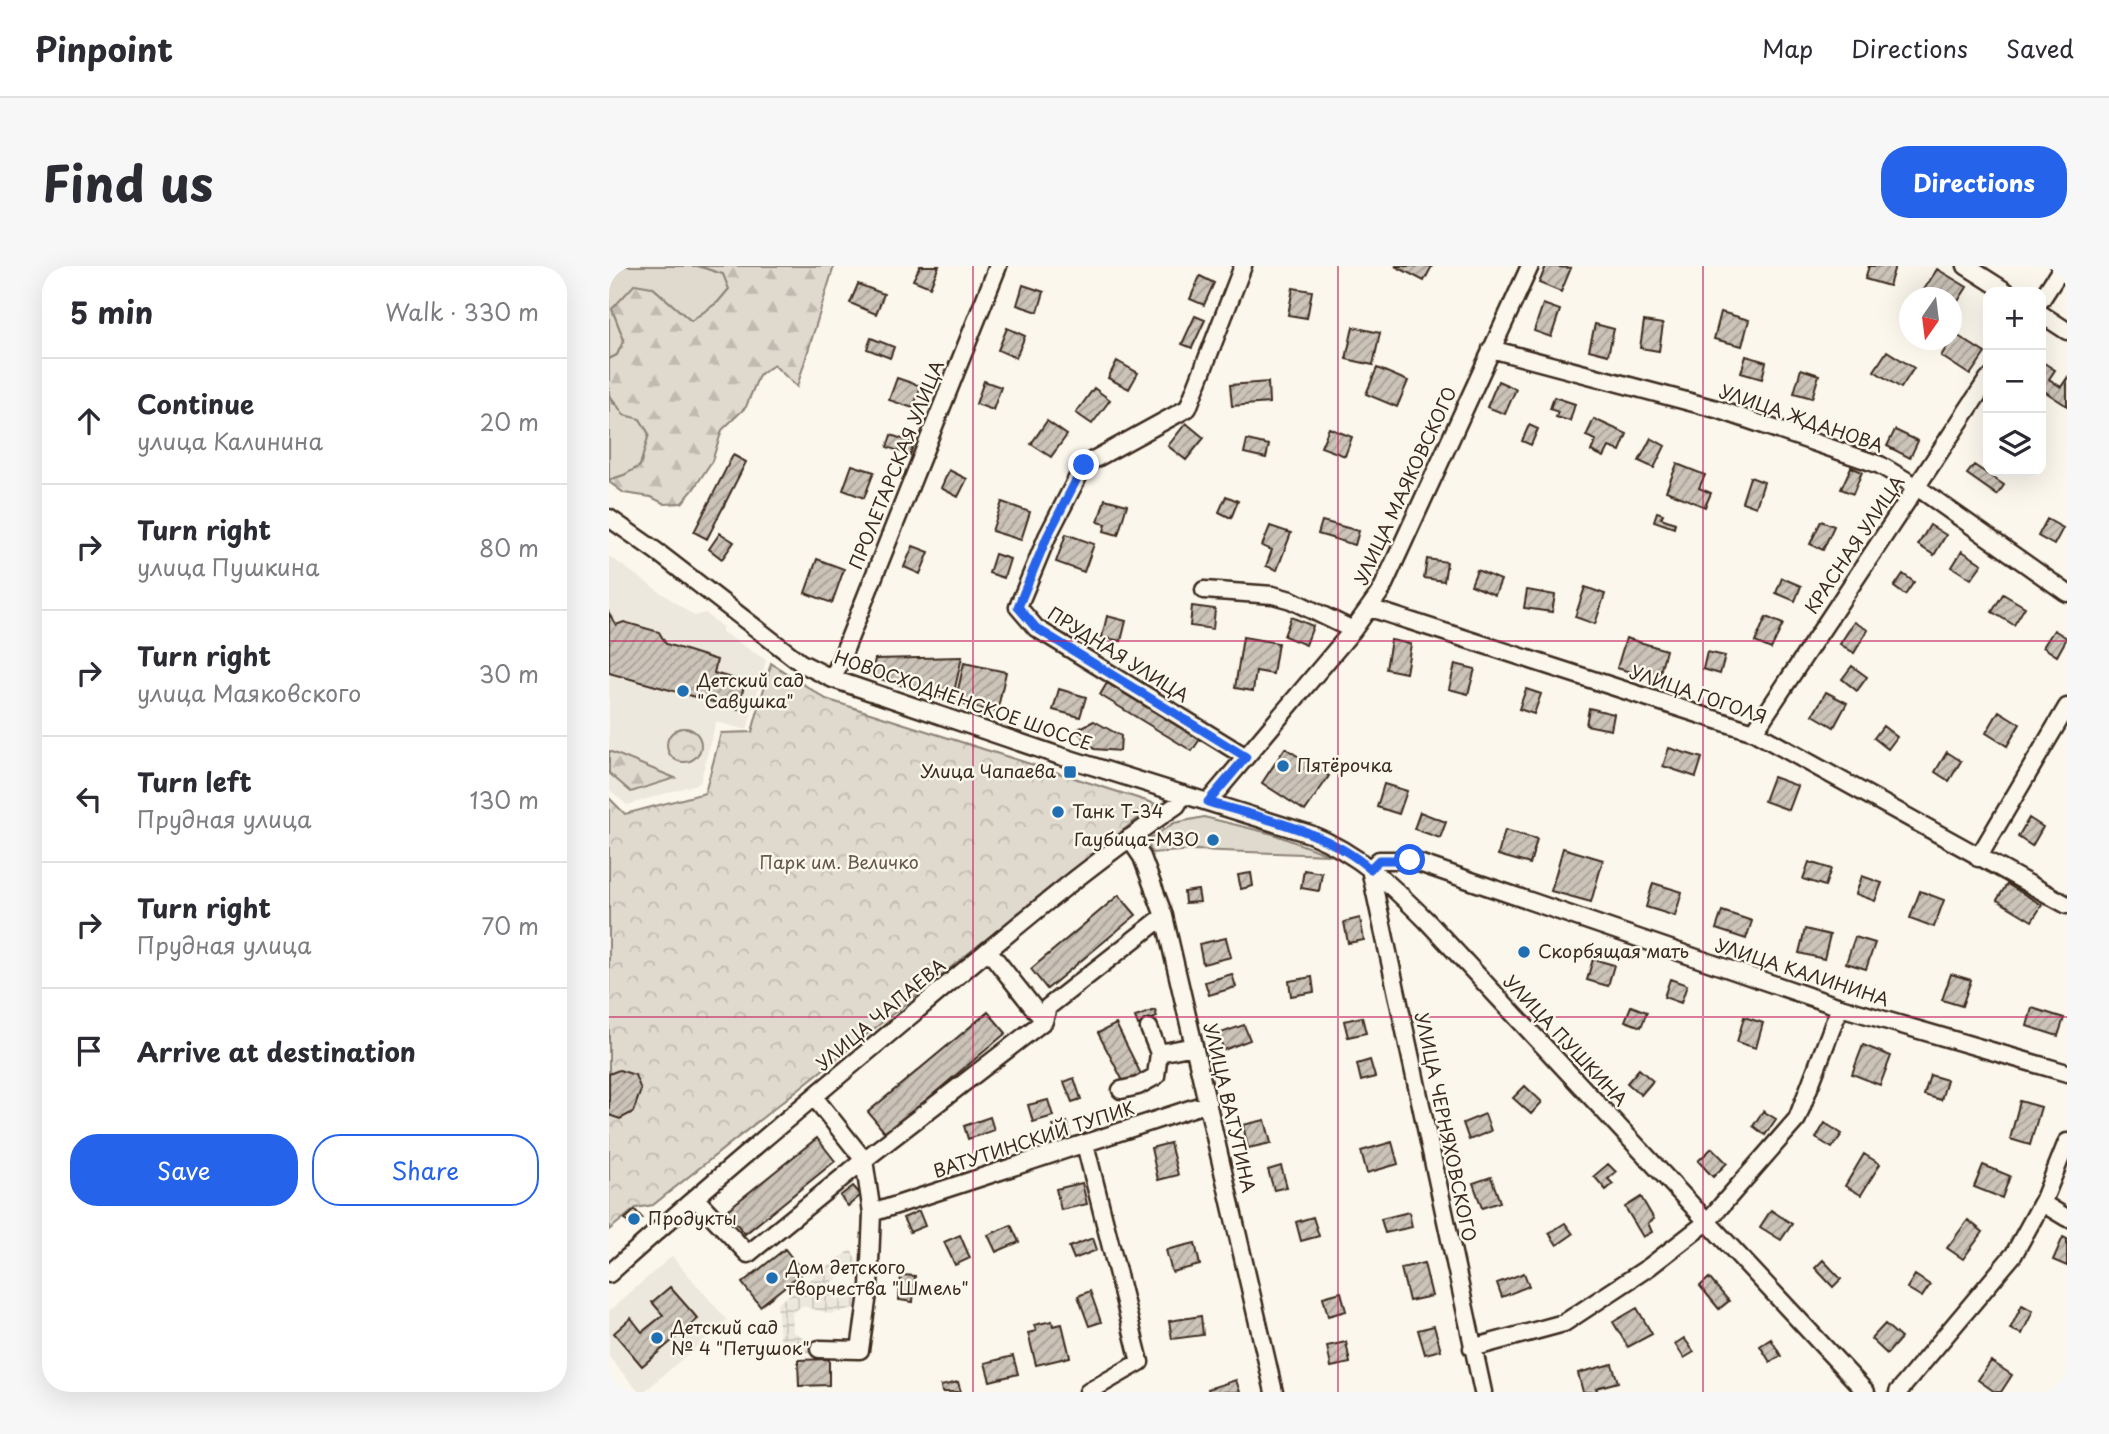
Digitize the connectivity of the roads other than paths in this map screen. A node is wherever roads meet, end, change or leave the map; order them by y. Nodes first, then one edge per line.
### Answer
1 (997, 266) edge
2 (1243, 266) edge
3 (1530, 266) edge
4 (1966, 266) edge
5 (2063, 266) edge
6 (1999, 287) edge
7 (2046, 292) edge
8 (2046, 317) edge
9 (2067, 331) edge
10 (1492, 349) junction
11 (1983, 387) edge
12 (1917, 487) junction
13 (609, 518) edge
14 (1204, 590) dead end
15 (2067, 593) edge
16 (1370, 608) junction
17 (1353, 630) junction
18 (833, 679) junction
19 (2067, 707) edge
20 (1754, 732) junction
21 (1246, 757) junction
22 (1183, 794) junction
23 (1208, 802) junction
24 (1129, 838) junction
25 (1978, 858) junction
26 (1370, 869) junction
27 (2067, 905) edge
28 (1164, 916) junction
29 (988, 950) junction
30 (1840, 1007) junction
31 (1044, 1021) junction
32 (1149, 1028) dead end
33 (1195, 1046) junction
34 (1159, 1053) junction
35 (2067, 1073) edge
36 (1121, 1090) dead end
37 (814, 1097) junction
38 (1208, 1103) junction
39 (2067, 1142) edge
40 (1086, 1144) junction
41 (864, 1160) junction
42 (695, 1198) junction
43 (2042, 1203) junction
44 (872, 1213) junction
45 (2067, 1218) edge
46 (1707, 1222) junction
47 (609, 1274) edge
48 (1472, 1348) junction
49 (819, 1349) dead end
50 (1088, 1392) edge
51 (1274, 1392) edge
52 (1483, 1392) edge
53 (1866, 1392) edge
54 (1898, 1392) edge

1 - 18 street, ПРОЛЕТАРСКАЯ УЛИЦА
2 - 21 street, ПРУДНАЯ УЛИЦА
3 - 10 street, УЛИЦА МАЯКОВСКОГО
4 - 6 street
5 - 7 street
8 - 9 street
10 - 12 street, УЛИЦА ЖДАНОВА
10 - 16 street, УЛИЦА МАЯКОВСКОГО
11 - 12 street, КРАСНАЯ УЛИЦА
12 - 15 street, УЛИЦА ЖДАНОВА
12 - 20 street, КРАСНАЯ УЛИЦА
13 - 18 street, НОВОСХОДНЕНСКОЕ ШОССЕ
14 - 17 street
16 - 17 street, УЛИЦА МАЯКОВСКОГО
16 - 20 street, УЛИЦА ГОГОЛЯ
17 - 21 street, УЛИЦА МАЯКОВСКОГО
18 - 22 street, НОВОСХОДНЕНСКОЕ ШОССЕ
19 - 25 street
20 - 25 street, УЛИЦА ГОГОЛЯ
21 - 23 street, УЛИЦА МАЯКОВСКОГО
22 - 23 street, УЛИЦА ПУШКИНА
22 - 24 street, УЛИЦА ЧАПАЕВА
23 - 26 street, УЛИЦА ПУШКИНА
24 - 28 street, УЛИЦА ВАТУТИНА
24 - 29 street, УЛИЦА ЧАПАЕВА
25 - 27 street, УЛИЦА ГОГОЛЯ
26 - 30 street, УЛИЦА КАЛИНИНА
26 - 46 street, УЛИЦА ПУШКИНА
26 - 48 street, УЛИЦА ЧЕРНЯХОВСКОГО
28 - 31 street
28 - 33 street, УЛИЦА ВАТУТИНА
29 - 31 street
29 - 37 street, УЛИЦА ЧАПАЕВА
30 - 35 street, УЛИЦА КАЛИНИНА
30 - 46 street
31 - 41 street
32 - 34 street
33 - 34 street
33 - 38 street, УЛИЦА ВАТУТИНА
34 - 36 street
37 - 41 street
37 - 42 street, УЛИЦА ЧАПАЕВА
38 - 40 street, ВАТУТИНСКИЙ ТУПИК
38 - 51 street, УЛИЦА ВАТУТИНА
39 - 43 street
40 - 44 street, ВАТУТИНСКИЙ ТУПИК
40 - 50 street
41 - 42 street
41 - 44 street
42 - 47 street, УЛИЦА ЧАПАЕВА
43 - 45 street
43 - 54 street
44 - 49 street
46 - 48 street
46 - 53 street, УЛИЦА ПУШКИНА
48 - 52 street, УЛИЦА ЧЕРНЯХОВСКОГО

